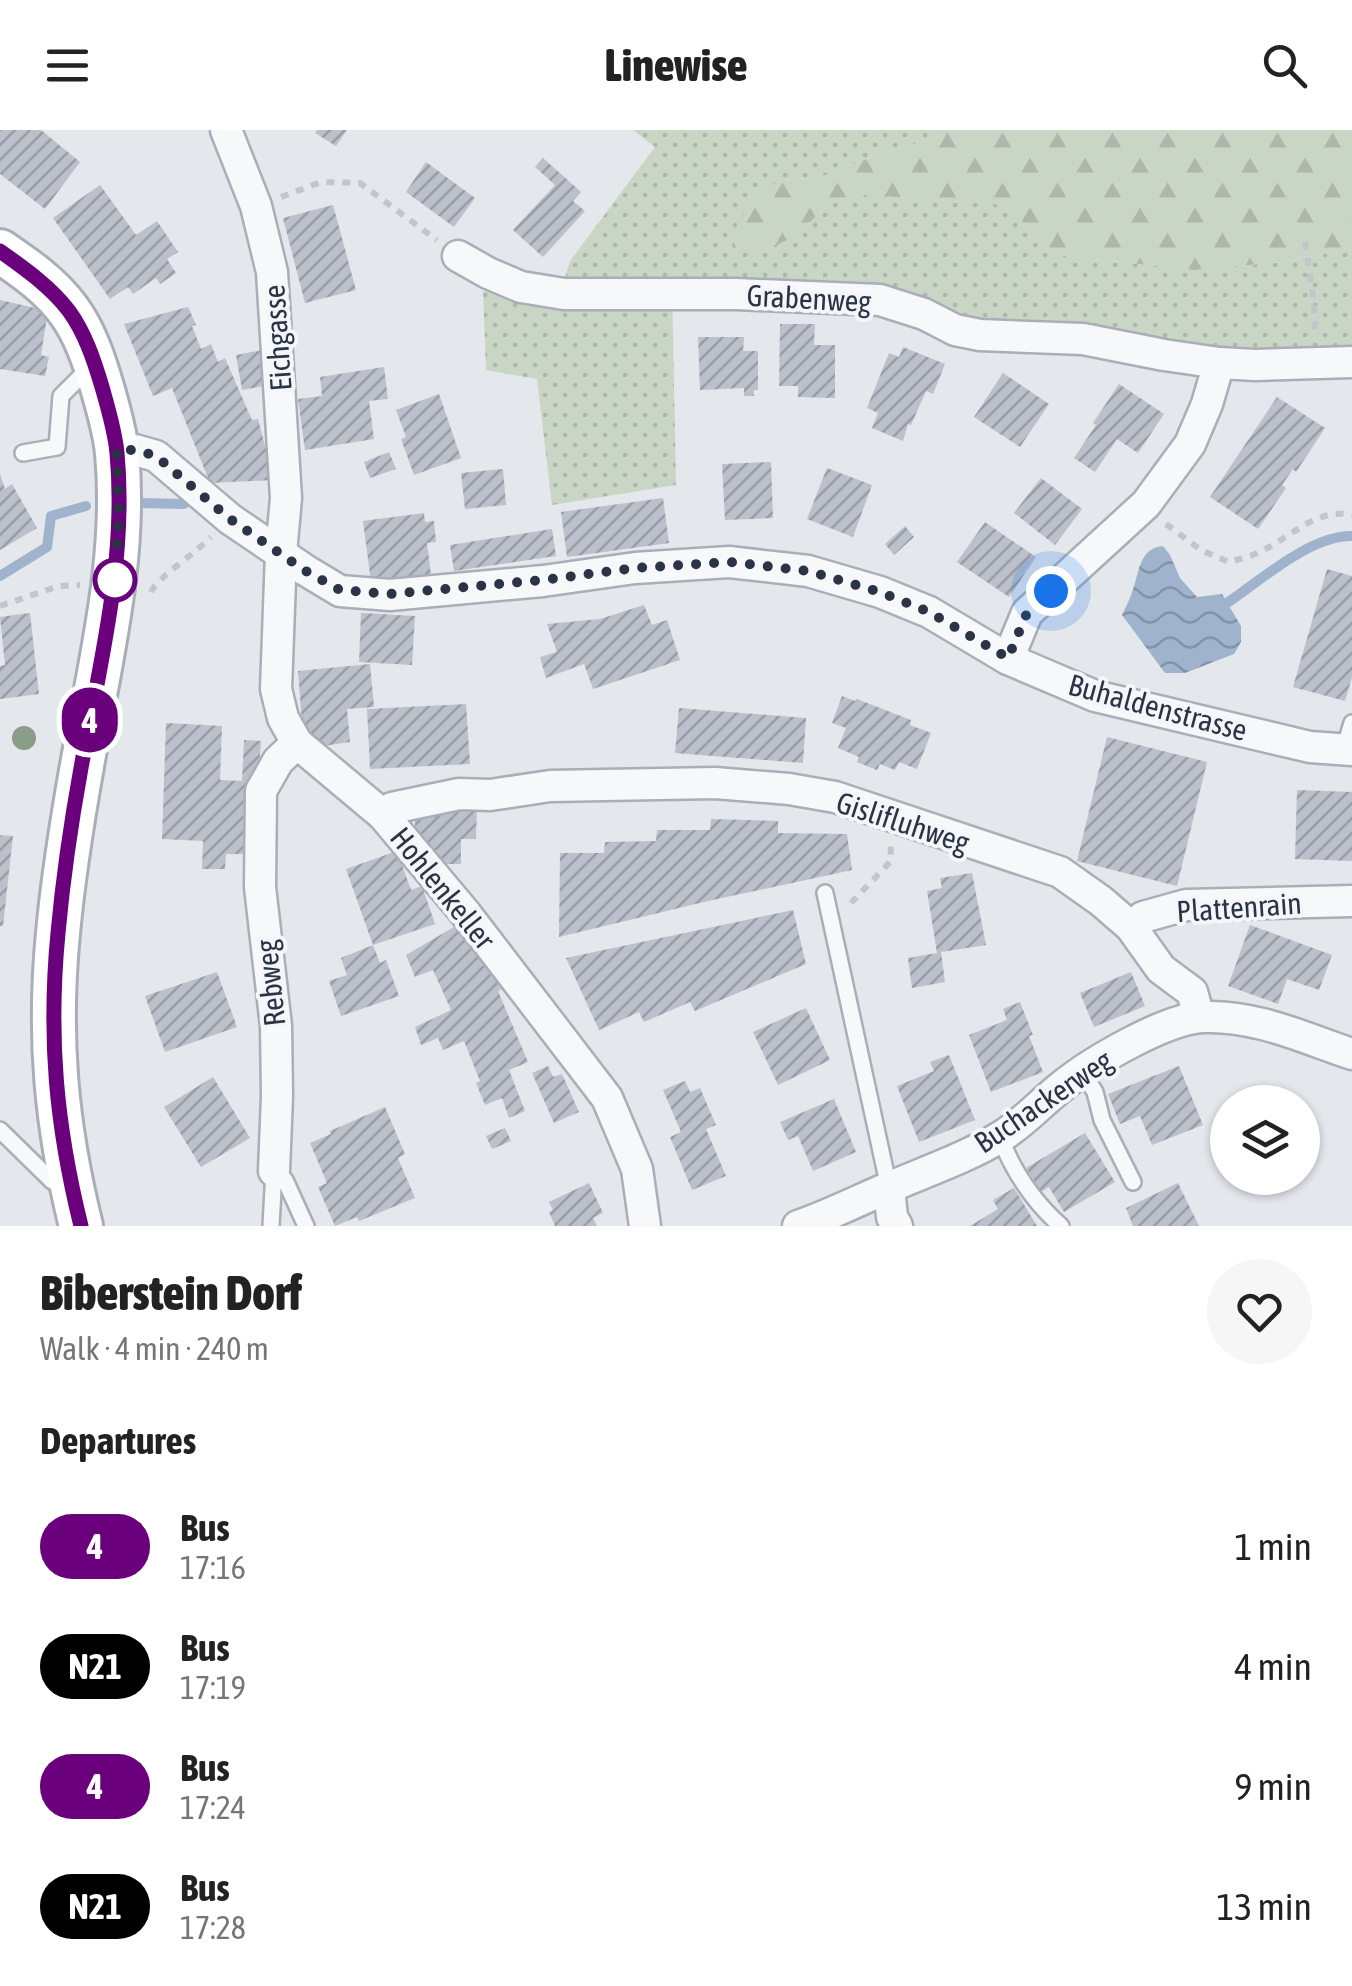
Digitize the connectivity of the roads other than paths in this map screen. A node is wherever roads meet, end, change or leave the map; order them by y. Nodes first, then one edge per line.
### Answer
1 (226, 130) edge
2 (0, 252) edge
3 (458, 256) road end
4 (1219, 362) junction
5 (1352, 362) edge
6 (94, 364) junction
7 (117, 450) junction
8 (23, 452) dead end
9 (281, 552) junction
10 (1008, 658) junction
11 (1349, 741) edge
12 (298, 743) junction
13 (383, 815) junction
14 (825, 893) dead end
15 (1352, 901) edge
16 (1130, 927) junction
17 (1199, 1017) junction
18 (1352, 1054) edge
19 (1082, 1071) junction
20 (0, 1130) edge
21 (1000, 1137) junction
22 (274, 1171) junction
23 (1133, 1182) dead end
24 (889, 1188) junction
25 (77, 1209) edge
26 (271, 1226) edge
27 (306, 1226) edge
28 (644, 1226) edge
29 (798, 1226) edge
30 (896, 1226) edge
31 (1061, 1226) edge

1 - 9 street, Eichgasse
2 - 6 street
3 - 4 street, Grabenweg
4 - 5 street, Grabenweg
4 - 10 street
6 - 7 street
6 - 8 lane
7 - 9 street, Buhaldenstrasse
7 - 25 street
9 - 10 street, Buhaldenstrasse
9 - 12 street, Hohlenkeller
10 - 11 street, Buhaldenstrasse
12 - 13 street, Hohlenkeller
12 - 22 street, Rebweg
13 - 16 street, Gislifluhweg
13 - 28 street, Hohlenkeller
14 - 24 lane
15 - 16 street, Plattenrain
16 - 17 street, Gislifluhweg
17 - 18 street
17 - 19 street, Buchackerweg
19 - 21 street, Buchackerweg
19 - 23 lane
20 - 25 lane
21 - 24 street, Buchackerweg
21 - 31 lane
22 - 26 lane
22 - 27 lane
24 - 29 street, Buchackerweg
24 - 30 street

